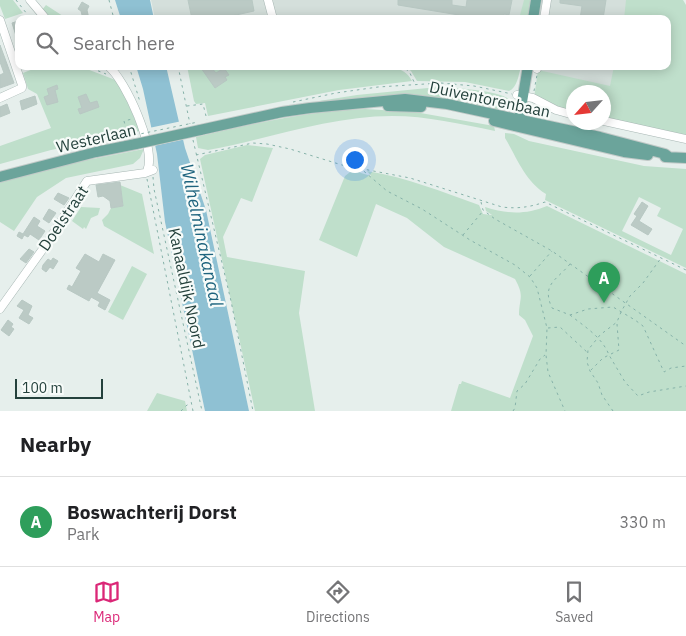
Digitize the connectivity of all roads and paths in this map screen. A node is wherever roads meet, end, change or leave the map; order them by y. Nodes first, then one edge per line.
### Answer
1 (16, 0) edge
2 (30, 0) edge
3 (109, 0) edge
4 (268, 0) edge
5 (536, 0) edge
6 (547, 0) edge
7 (28, 15) edge
8 (43, 15) edge
9 (113, 15) edge
10 (272, 15) edge
11 (534, 15) edge
12 (545, 15) edge
13 (1, 25) edge
14 (15, 65) edge
15 (17, 70) edge
16 (96, 70) edge
17 (113, 70) edge
18 (131, 70) edge
19 (179, 70) edge
20 (406, 70) edge
21 (523, 70) edge
22 (533, 70) edge
23 (533, 70) edge
24 (120, 79) junction
25 (415, 85) dead end
26 (524, 96) junction
27 (0, 98) edge
28 (141, 107) dead end
29 (566, 112) edge
30 (207, 120) dead end
31 (124, 121) dead end
32 (515, 122) junction
33 (611, 123) edge
34 (199, 126) junction
35 (133, 139) junction
36 (686, 139) edge
37 (686, 158) edge
38 (359, 167) junction
39 (150, 171) junction
40 (0, 177) edge
41 (480, 201) junction
42 (483, 210) junction
43 (463, 235) junction
44 (552, 251) junction
45 (661, 258) junction
46 (570, 264) junction
47 (686, 270) edge
48 (530, 277) junction
49 (626, 303) junction
50 (0, 309) edge
51 (621, 312) junction
52 (570, 315) junction
53 (617, 322) junction
54 (547, 328) junction
55 (598, 337) junction
56 (686, 346) edge
57 (588, 353) junction
58 (546, 355) junction
59 (610, 355) junction
60 (686, 366) edge
61 (590, 371) junction
62 (686, 386) edge
63 (192, 404) junction
64 (181, 411) edge
65 (193, 411) edge
66 (202, 411) edge
67 (253, 411) edge
68 (514, 411) edge
69 (565, 411) edge
70 (613, 411) edge

1 - 7 path
2 - 8 street
3 - 9 path
4 - 10 street
5 - 11 main road
6 - 12 street
13 - 14 street
15 - 27 street
16 - 24 path
17 - 24 street
18 - 28 path
19 - 30 path
20 - 25 path
21 - 26 main road
22 - 26 main road
23 - 26 path
24 - 39 street
26 - 29 street
26 - 32 main road
31 - 35 path
32 - 34 main road, Duiventorenbaan
32 - 37 main road, Duiventorenbaan
33 - 36 street
34 - 35 main road, Westerlaan, bridge
34 - 35 path, bridge
35 - 40 main road, Westerlaan
38 - 41 path
38 - 43 path
38 - 67 path
39 - 50 street, Doelstraat
39 - 63 path, Kanaaldijk Noord
39 - 66 path, Kanaaldijk Noord
41 - 42 path
41 - 45 path
42 - 43 path
42 - 44 path
43 - 48 path
44 - 46 path
44 - 48 path
45 - 47 path
45 - 49 path
46 - 49 path
46 - 52 path
48 - 54 path
49 - 51 path
49 - 56 path
51 - 52 path
51 - 53 path
51 - 60 path
52 - 55 path
53 - 55 path
53 - 59 path
54 - 57 path
54 - 58 path
55 - 57 path
55 - 59 path
57 - 61 path
58 - 68 path
58 - 69 path
59 - 61 path
59 - 62 path
61 - 70 path
63 - 64 path
63 - 65 path, Kanaaldijk Noord

